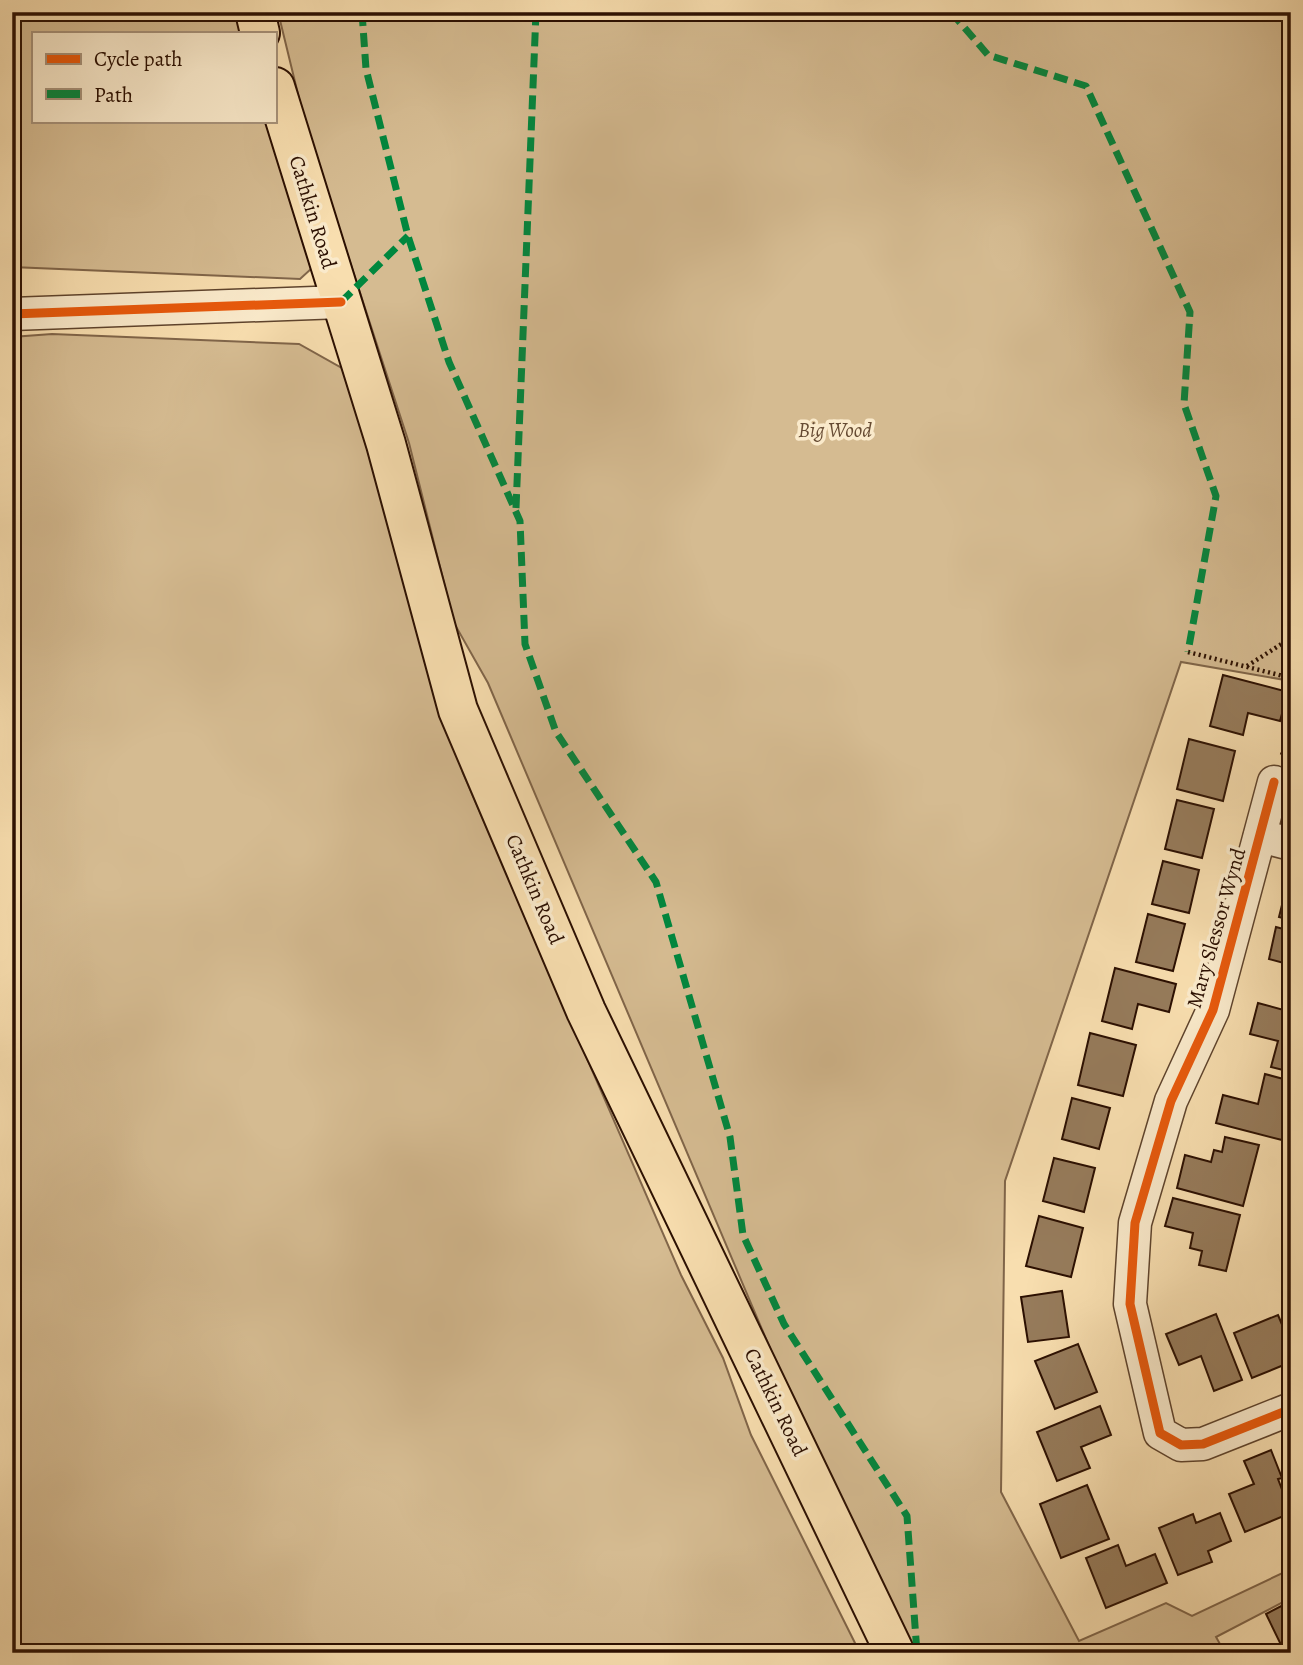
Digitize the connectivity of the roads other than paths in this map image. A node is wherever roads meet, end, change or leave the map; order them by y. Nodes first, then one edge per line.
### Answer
1 (255, 12) edge
2 (260, 32) edge
3 (276, 90) edge
4 (341, 302) junction
5 (12, 314) edge
6 (1274, 782) dead end
7 (1260, 836) junction
8 (1291, 844) edge
9 (1291, 1409) edge
10 (895, 1653) edge

1 - 2 main road
3 - 4 main road, Cathkin Road
4 - 5 street
4 - 10 main road, Cathkin Road
6 - 7 street, Mary Slessor Wynd
7 - 8 street, Mary Slessor Wynd
7 - 9 street, Mary Slessor Wynd

